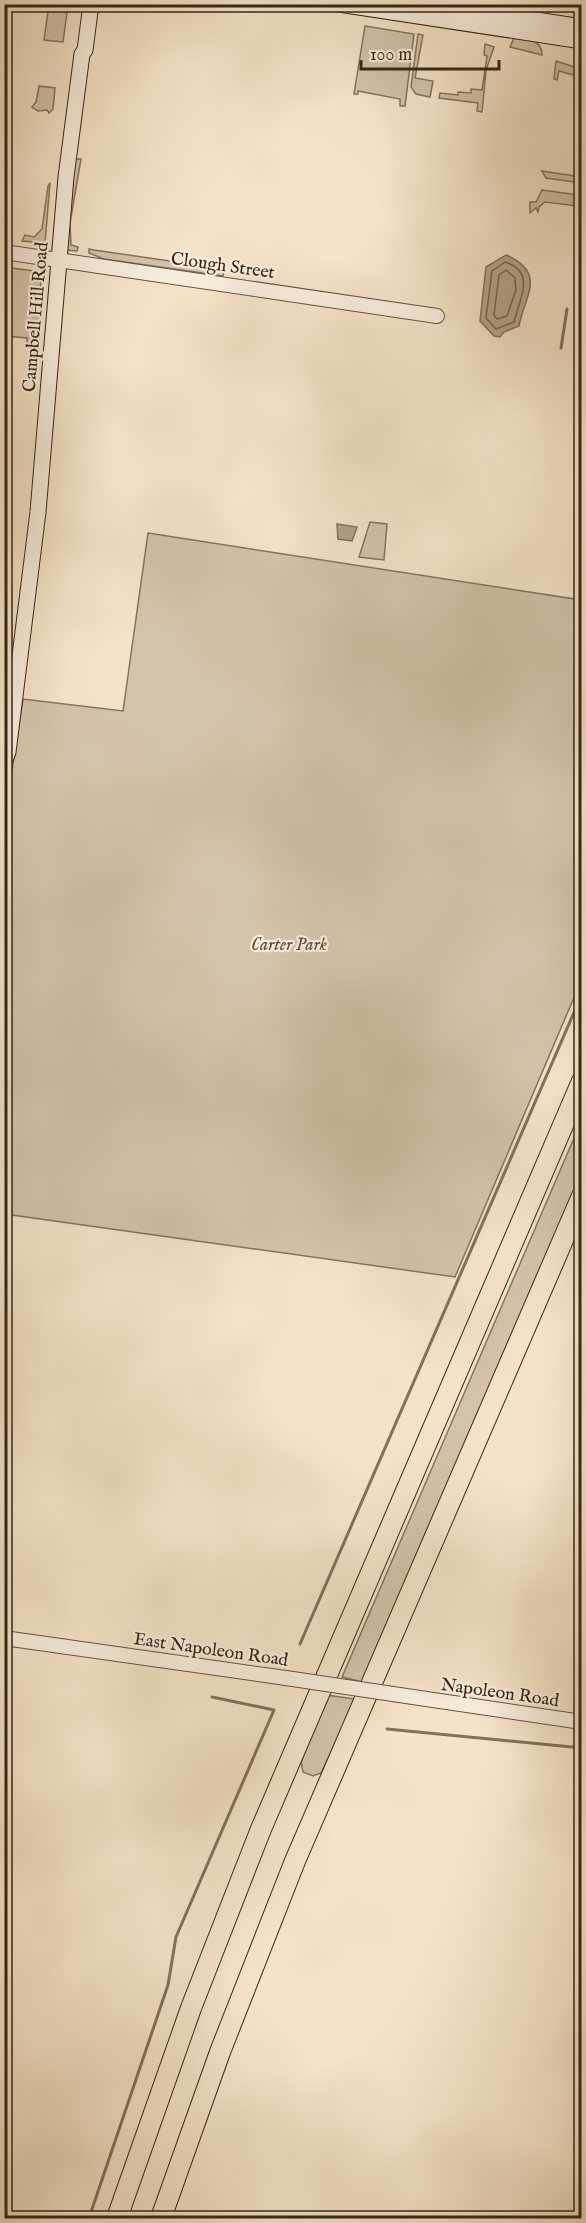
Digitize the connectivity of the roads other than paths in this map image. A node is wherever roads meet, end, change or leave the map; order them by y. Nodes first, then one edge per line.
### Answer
1 (83, 4) edge
2 (91, 4) edge
3 (339, 4) edge
4 (434, 4) edge
5 (582, 27) edge
6 (576, 40) edge
7 (82, 54) junction
8 (4, 252) edge
9 (59, 260) junction
10 (437, 316) dead end
11 (4, 762) edge
12 (582, 1081) edge
13 (582, 1196) edge
14 (4, 1638) edge
15 (412, 1697) joint
16 (582, 1722) edge
17 (117, 2218) edge
18 (161, 2218) edge

1 - 7 main road, Campbell Hill Road
2 - 7 main road, Campbell Hill Road
3 - 6 main road
4 - 5 main road
7 - 9 main road, Campbell Hill Road
8 - 9 street, Clough Street
9 - 10 street, Clough Street
9 - 11 main road, Campbell Hill Road
12 - 17 highway
13 - 18 highway
14 - 15 street, East Napoleon Road, bridge
15 - 16 street, Napoleon Road

